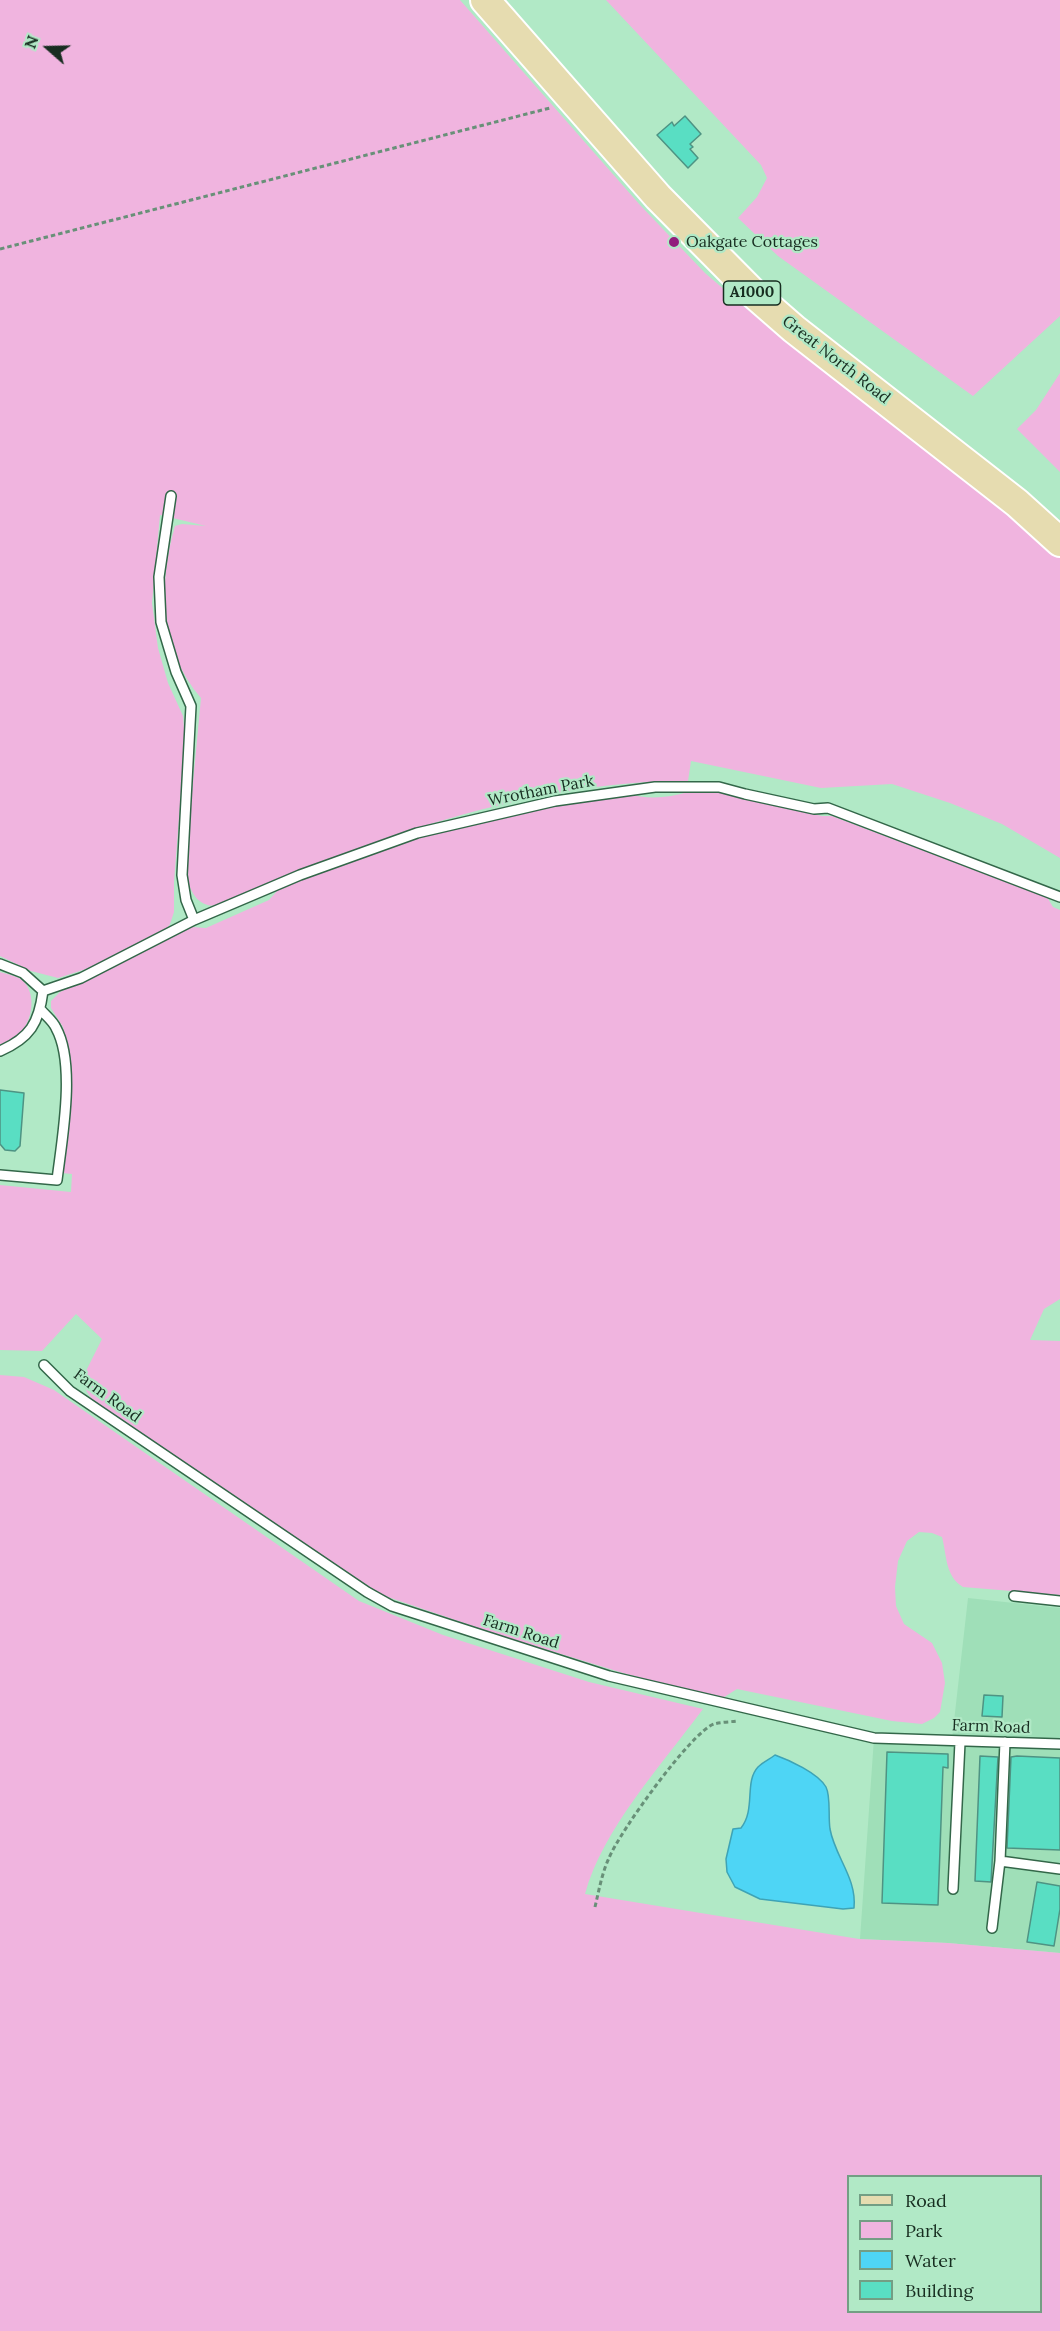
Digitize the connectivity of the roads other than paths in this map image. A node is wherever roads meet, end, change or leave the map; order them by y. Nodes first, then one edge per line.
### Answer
1 (485, 0) edge
2 (171, 496) dead end
3 (1060, 542) edge
4 (1060, 897) edge
5 (194, 920) junction
6 (0, 964) edge
7 (43, 991) junction
8 (41, 1011) junction
9 (0, 1051) edge
10 (0, 1175) edge
11 (44, 1365) dead end
12 (1014, 1596) dead end
13 (1060, 1601) edge
14 (960, 1742) junction
15 (1005, 1742) junction
16 (1060, 1744) edge
17 (1000, 1861) junction
18 (1060, 1869) edge
19 (953, 1889) dead end
20 (992, 1928) dead end

1 - 3 main road, Great North Road / A1000
2 - 5 lane
4 - 5 lane, Wrotham Park
5 - 7 lane, Wrotham Park
6 - 7 lane
7 - 8 lane
8 - 9 lane
8 - 10 lane
11 - 14 lane, Farm Road
12 - 13 lane
14 - 15 lane, Farm Road
14 - 19 lane
15 - 16 lane, Farm Road
15 - 17 lane
17 - 18 lane
17 - 20 lane

